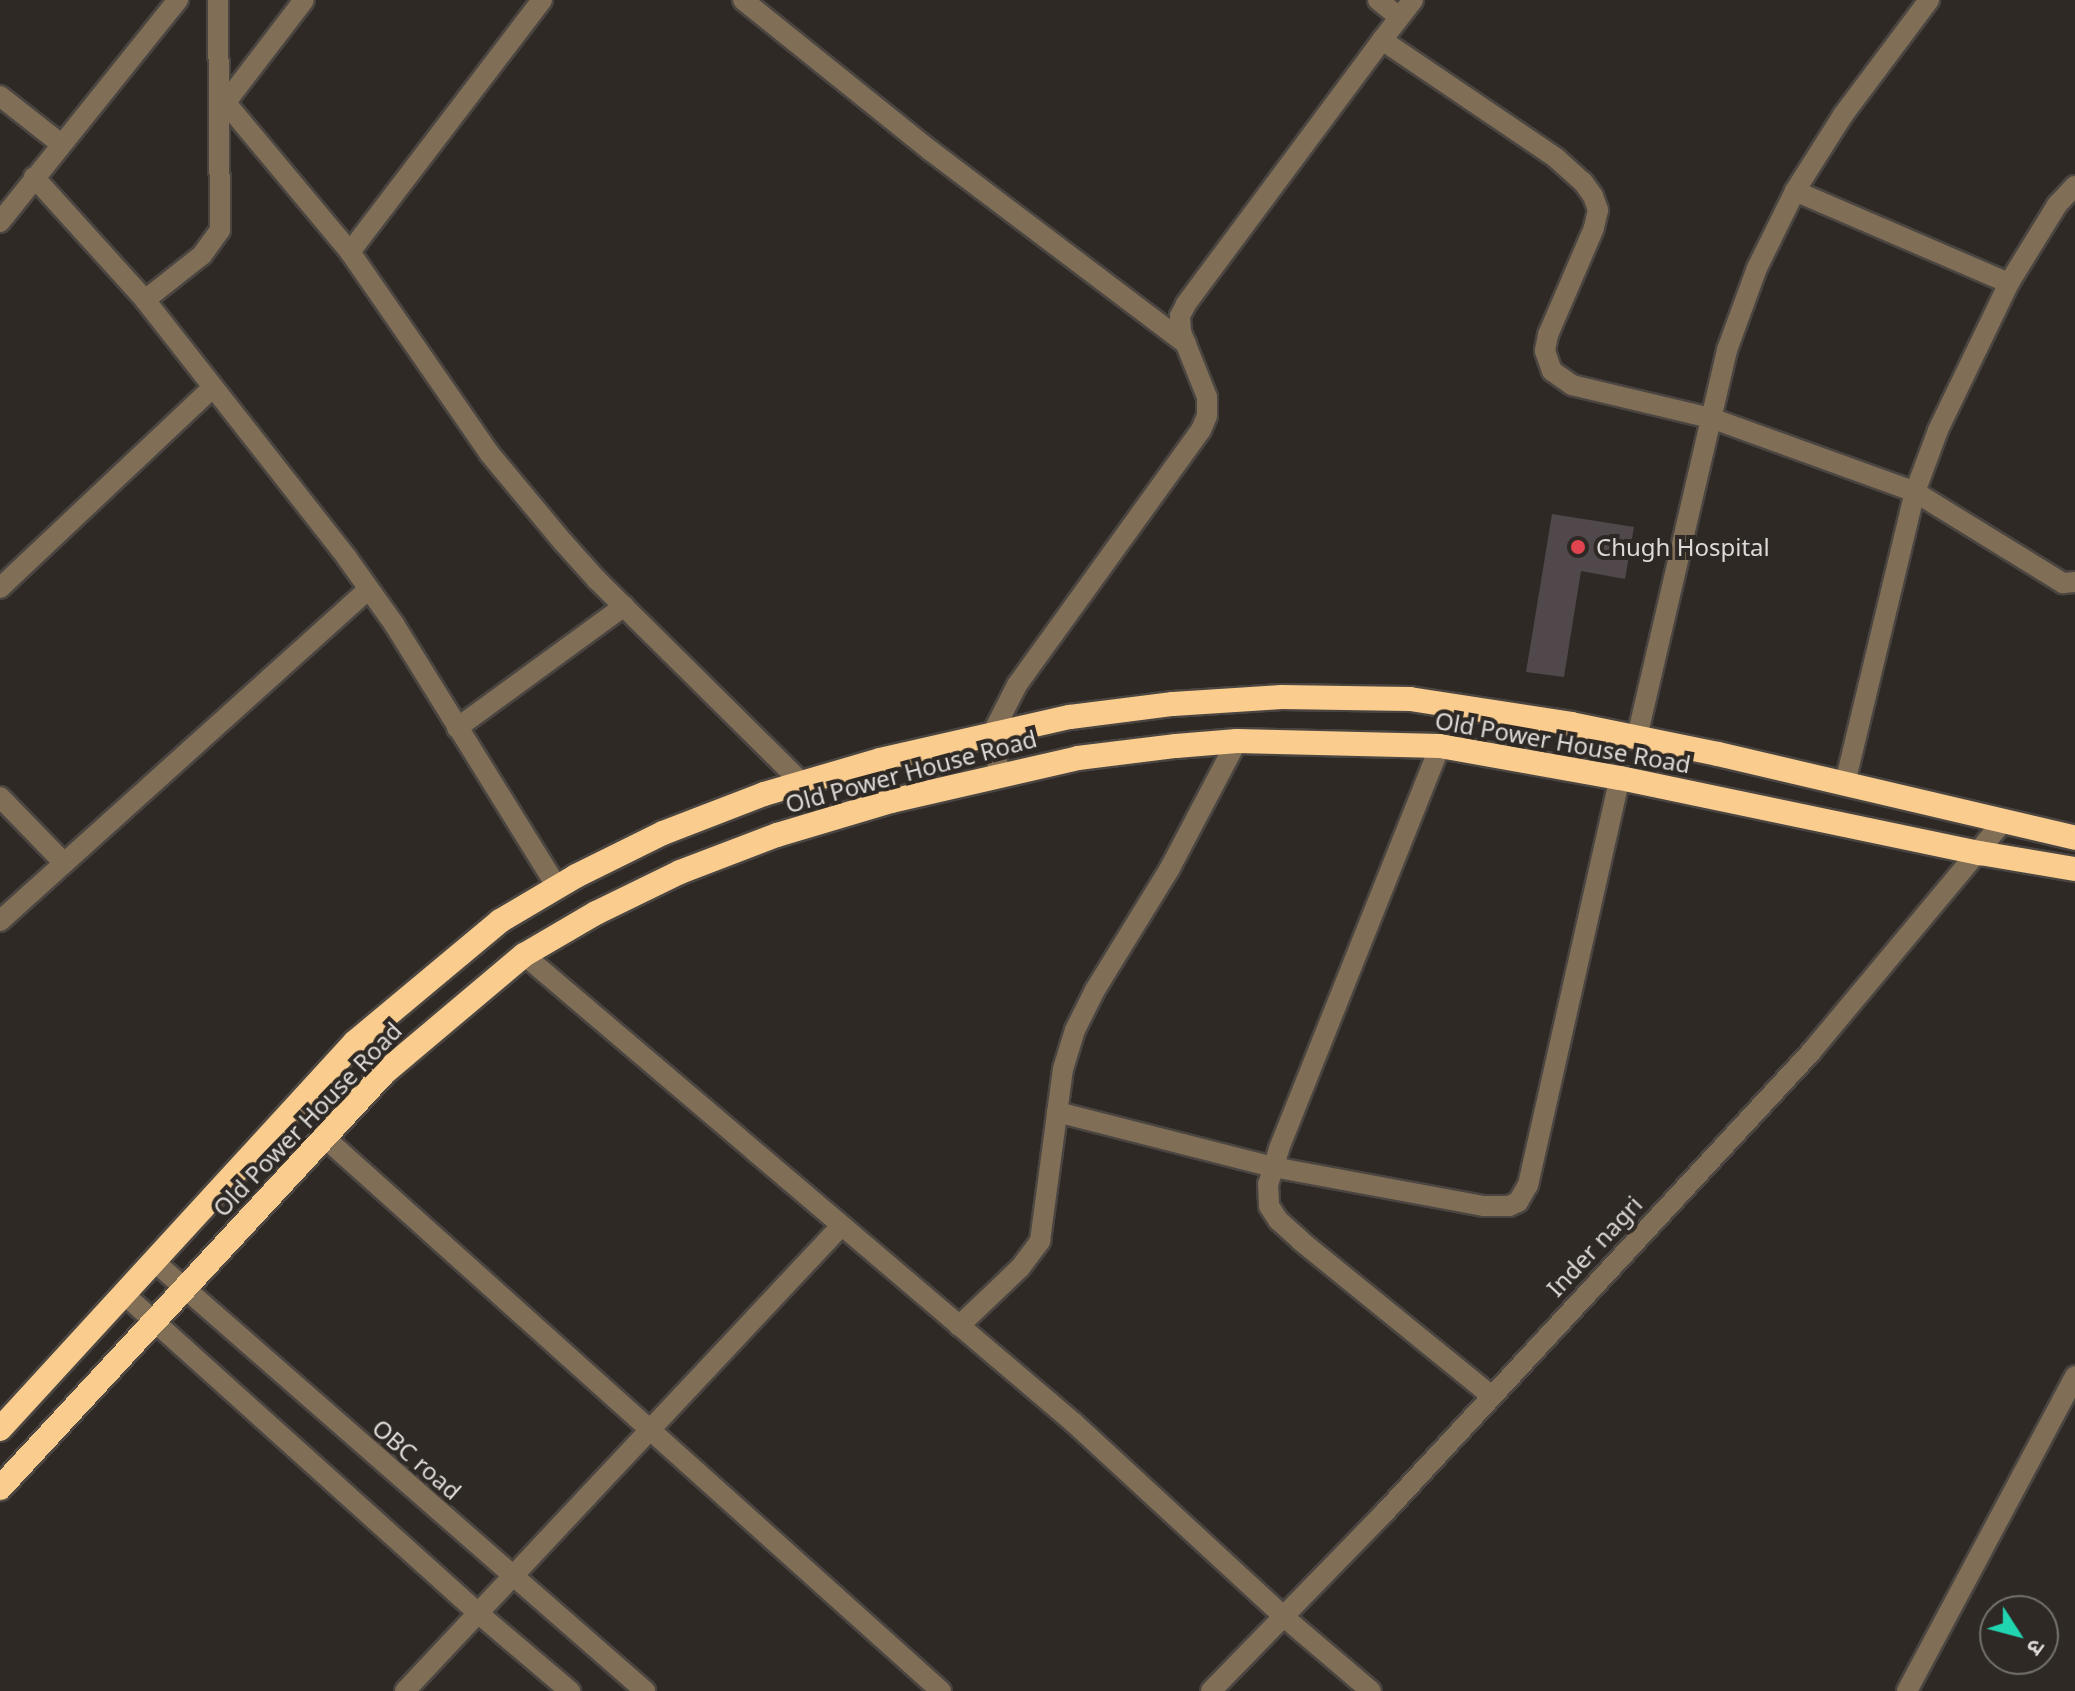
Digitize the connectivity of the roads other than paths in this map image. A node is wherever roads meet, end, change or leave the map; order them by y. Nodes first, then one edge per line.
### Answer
1 (178, 0) edge
2 (218, 0) edge
3 (304, 0) edge
4 (542, 0) edge
5 (743, 0) edge
6 (1378, 0) edge
7 (1413, 0) edge
8 (1929, 0) edge
9 (1399, 17) junction
10 (1382, 40) junction
11 (0, 96) edge
12 (223, 99) junction
13 (61, 144) junction
14 (34, 177) junction
15 (2075, 186) edge
16 (1795, 191) junction
17 (0, 222) edge
18 (350, 252) junction
19 (2009, 283) junction
20 (145, 300) junction
21 (1186, 344) junction
22 (213, 387) junction
23 (1711, 418) junction
24 (1915, 492) junction
25 (2075, 582) edge
26 (0, 588) edge
27 (369, 589) junction
28 (624, 606) junction
29 (457, 728) junction
30 (993, 732) junction
31 (1637, 737) junction
32 (1237, 741) junction
33 (1440, 746) junction
34 (999, 774) junction
35 (1620, 778) junction
36 (802, 783) junction
37 (1845, 783) junction
38 (0, 797) edge
39 (2002, 823) junction
40 (2075, 838) edge
41 (1980, 853) junction
42 (64, 863) junction
43 (2075, 869) edge
44 (557, 887) junction
45 (0, 921) edge
46 (524, 955) junction
47 (1057, 1112) junction
48 (324, 1137) junction
49 (1273, 1167) junction
50 (841, 1226) junction
51 (156, 1263) junction
52 (186, 1291) junction
53 (125, 1295) junction
54 (155, 1320) junction
55 (959, 1326) junction
56 (2075, 1376) edge
57 (1492, 1396) junction
58 (0, 1429) edge
59 (651, 1431) junction
60 (0, 1488) edge
61 (514, 1577) junction
62 (478, 1613) junction
63 (1284, 1617) junction
64 (405, 1691) edge
65 (570, 1691) edge
66 (645, 1691) edge
67 (941, 1691) edge
68 (1211, 1691) edge
69 (1371, 1691) edge
70 (1907, 1691) edge

1 - 13 street
2 - 12 street
3 - 12 street
4 - 18 street
5 - 21 street
6 - 9 street
7 - 9 street
8 - 16 street
9 - 10 street
10 - 21 street
10 - 23 street
11 - 13 street
12 - 18 street
12 - 20 street
13 - 14 street
14 - 17 street
14 - 20 street
15 - 19 street
16 - 19 street
16 - 23 street
18 - 28 street
19 - 24 street
20 - 22 street
21 - 30 street
22 - 26 street
22 - 27 street
23 - 24 street
23 - 31 street
24 - 25 street
24 - 37 street
27 - 29 street
27 - 42 street
28 - 29 street
28 - 36 street
29 - 44 street
30 - 31 highway, Old Power House Road
30 - 34 street
30 - 36 highway, Old Power House Road
31 - 37 highway, Old Power House Road
32 - 33 highway, Old Power House Road
32 - 34 highway, Old Power House Road
32 - 47 street
33 - 35 highway, Old Power House Road
33 - 49 street
34 - 46 highway, Old Power House Road
35 - 41 highway, Old Power House Road
35 - 49 street
36 - 44 highway, Old Power House Road
37 - 39 highway, Old Power House Road
38 - 42 street
39 - 40 highway, Old Power House Road
39 - 41 street, Inder nagri
41 - 43 highway, Old Power House Road
41 - 57 street, Inder nagri
42 - 45 street
44 - 51 highway, Old Power House Road
46 - 48 highway, Old Power House Road
46 - 50 street
47 - 49 street
47 - 55 street
48 - 52 highway, Old Power House Road
48 - 59 street
49 - 57 street
50 - 55 street
50 - 59 street
51 - 52 street, OBC road
51 - 53 highway, Old Power House Road
52 - 54 highway, Old Power House Road
52 - 61 street, OBC road
53 - 54 street
53 - 58 highway, Old Power House Road
54 - 60 highway, Old Power House Road
54 - 62 street
55 - 63 street
56 - 70 street
57 - 63 street, Inder nagri
59 - 61 street
59 - 67 street
61 - 62 street
61 - 66 street, OBC road
62 - 64 street
62 - 65 street
63 - 68 street, Inder nagri
63 - 69 street

